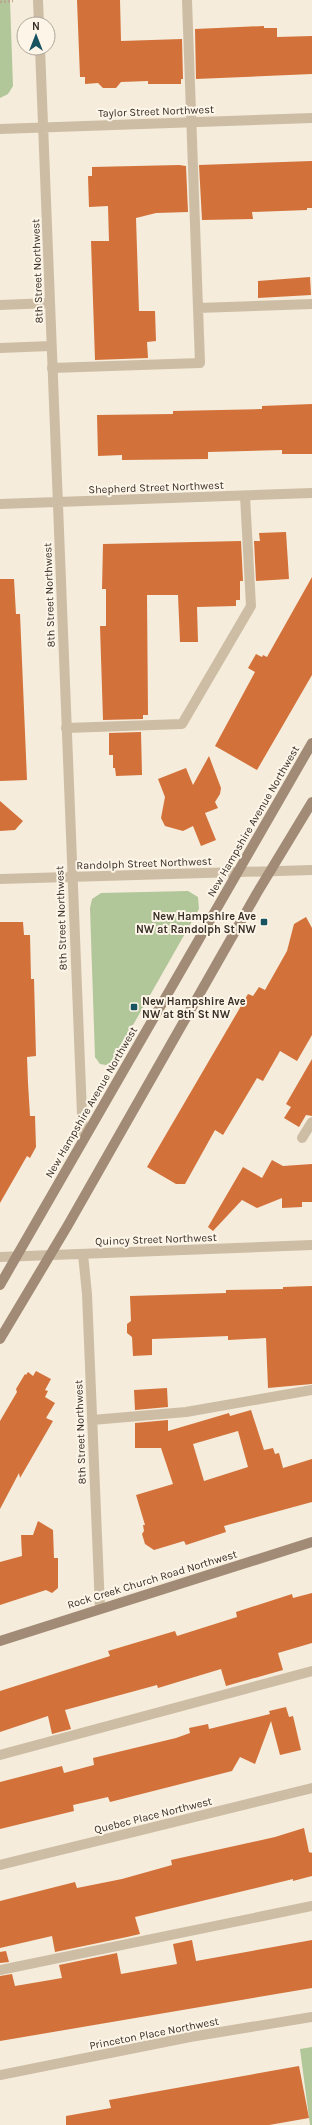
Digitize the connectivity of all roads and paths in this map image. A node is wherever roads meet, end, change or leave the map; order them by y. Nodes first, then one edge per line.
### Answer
1 (38, 0) edge
2 (188, 0) edge
3 (13, 1) dead end
4 (0, 2) edge
5 (39, 16) edge
6 (40, 56) edge
7 (312, 118) edge
8 (191, 122) junction
9 (43, 127) junction
10 (0, 129) edge
11 (50, 303) junction
12 (312, 304) edge
13 (0, 305) edge
14 (198, 308) junction
15 (51, 346) junction
16 (0, 348) edge
17 (52, 368) junction
18 (312, 493) edge
19 (245, 496) junction
20 (57, 502) junction
21 (0, 504) edge
22 (66, 728) junction
23 (312, 743) edge
24 (312, 802) edge
25 (312, 870) edge
26 (270, 872) junction
27 (236, 873) junction
28 (71, 877) junction
29 (0, 879) edge
30 (312, 1122) edge
31 (302, 1138) dead end
32 (83, 1140) junction
33 (312, 1245) edge
34 (83, 1254) junction
35 (50, 1256) junction
36 (17, 1257) junction
37 (0, 1258) edge
38 (0, 1285) edge
39 (0, 1340) edge
40 (312, 1390) edge
41 (92, 1420) junction
42 (312, 1542) edge
43 (100, 1608) junction
44 (0, 1641) edge
45 (312, 1671) edge
46 (0, 1755) edge
47 (312, 1788) edge
48 (0, 1865) edge
49 (312, 1906) edge
50 (0, 1970) edge
51 (312, 2017) edge
52 (0, 2075) edge

1 - 5 street
2 - 8 street
3 - 4 path
6 - 9 street, 8th Street Northwest
7 - 8 street, Taylor Street Northwest
8 - 9 street, Taylor Street Northwest
8 - 14 street
9 - 10 street, Taylor Street Northwest
9 - 11 street, 8th Street Northwest
11 - 13 street
11 - 15 street, 8th Street Northwest
12 - 14 street
14 - 17 street
15 - 16 street
15 - 17 street, 8th Street Northwest
17 - 20 street, 8th Street Northwest
18 - 19 street, Shepherd Street Northwest
19 - 20 street, Shepherd Street Northwest
19 - 22 street
20 - 21 street, Shepherd Street Northwest
20 - 22 street, 8th Street Northwest
22 - 28 street, 8th Street Northwest
23 - 27 main road, New Hampshire Avenue Northwest
24 - 26 main road
25 - 26 street, Randolph Street Northwest
26 - 27 street, Randolph Street Northwest
26 - 35 main road
27 - 28 street, Randolph Street Northwest
27 - 32 main road, New Hampshire Avenue Northwest
28 - 29 street, Randolph Street Northwest
28 - 32 street, 8th Street Northwest
30 - 31 street
32 - 36 main road, New Hampshire Avenue Northwest
33 - 34 street, Quincy Street Northwest
34 - 35 street, Quincy Street Northwest
34 - 41 street, 8th Street Northwest
35 - 36 street, Quincy Street Northwest
35 - 39 main road
36 - 37 street, Quincy Street Northwest
36 - 38 main road, New Hampshire Avenue Northwest
40 - 41 street
41 - 43 street, 8th Street Northwest
42 - 43 main road, Rock Creek Church Road Northwest
43 - 44 main road, Rock Creek Church Road Northwest
45 - 46 street
47 - 48 street, Quebec Place Northwest
49 - 50 street
51 - 52 street, Princeton Place Northwest

